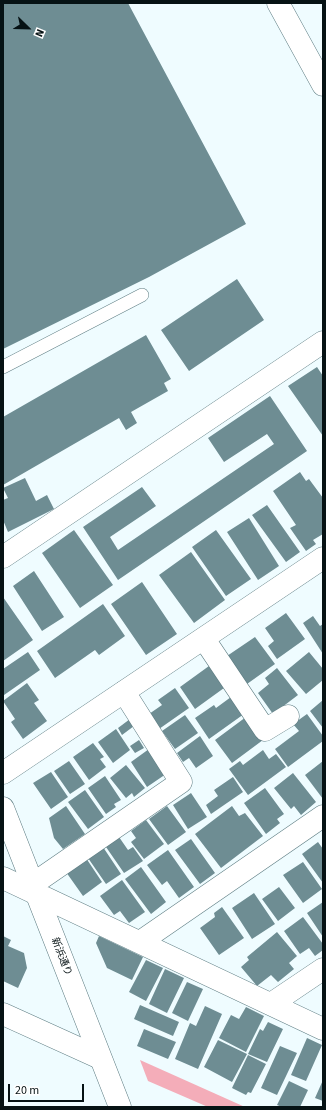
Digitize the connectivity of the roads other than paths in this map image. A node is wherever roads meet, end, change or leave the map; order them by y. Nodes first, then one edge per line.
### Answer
1 (278, 3) edge
2 (323, 85) edge
3 (142, 295) dead end
4 (323, 342) edge
5 (3, 367) edge
6 (3, 558) edge
7 (321, 564) edge
8 (204, 639) junction
9 (124, 692) junction
10 (288, 716) dead end
11 (3, 773) edge
12 (3, 808) edge
13 (323, 816) edge
14 (3, 878) edge
15 (35, 889) junction
16 (140, 942) junction
17 (323, 969) edge
18 (271, 1004) junction
19 (3, 1014) edge
20 (323, 1029) edge
21 (100, 1058) junction
22 (120, 1107) edge

1 - 2 street
3 - 5 lane
4 - 6 street
7 - 8 street
8 - 9 street
8 - 10 street
9 - 11 street
9 - 15 street
12 - 15 street, 新浜通り
13 - 16 street
14 - 15 street
15 - 16 street
15 - 21 street, 新浜通り
16 - 18 street
17 - 18 street
18 - 20 street
19 - 21 street
21 - 22 street, 新浜通り

